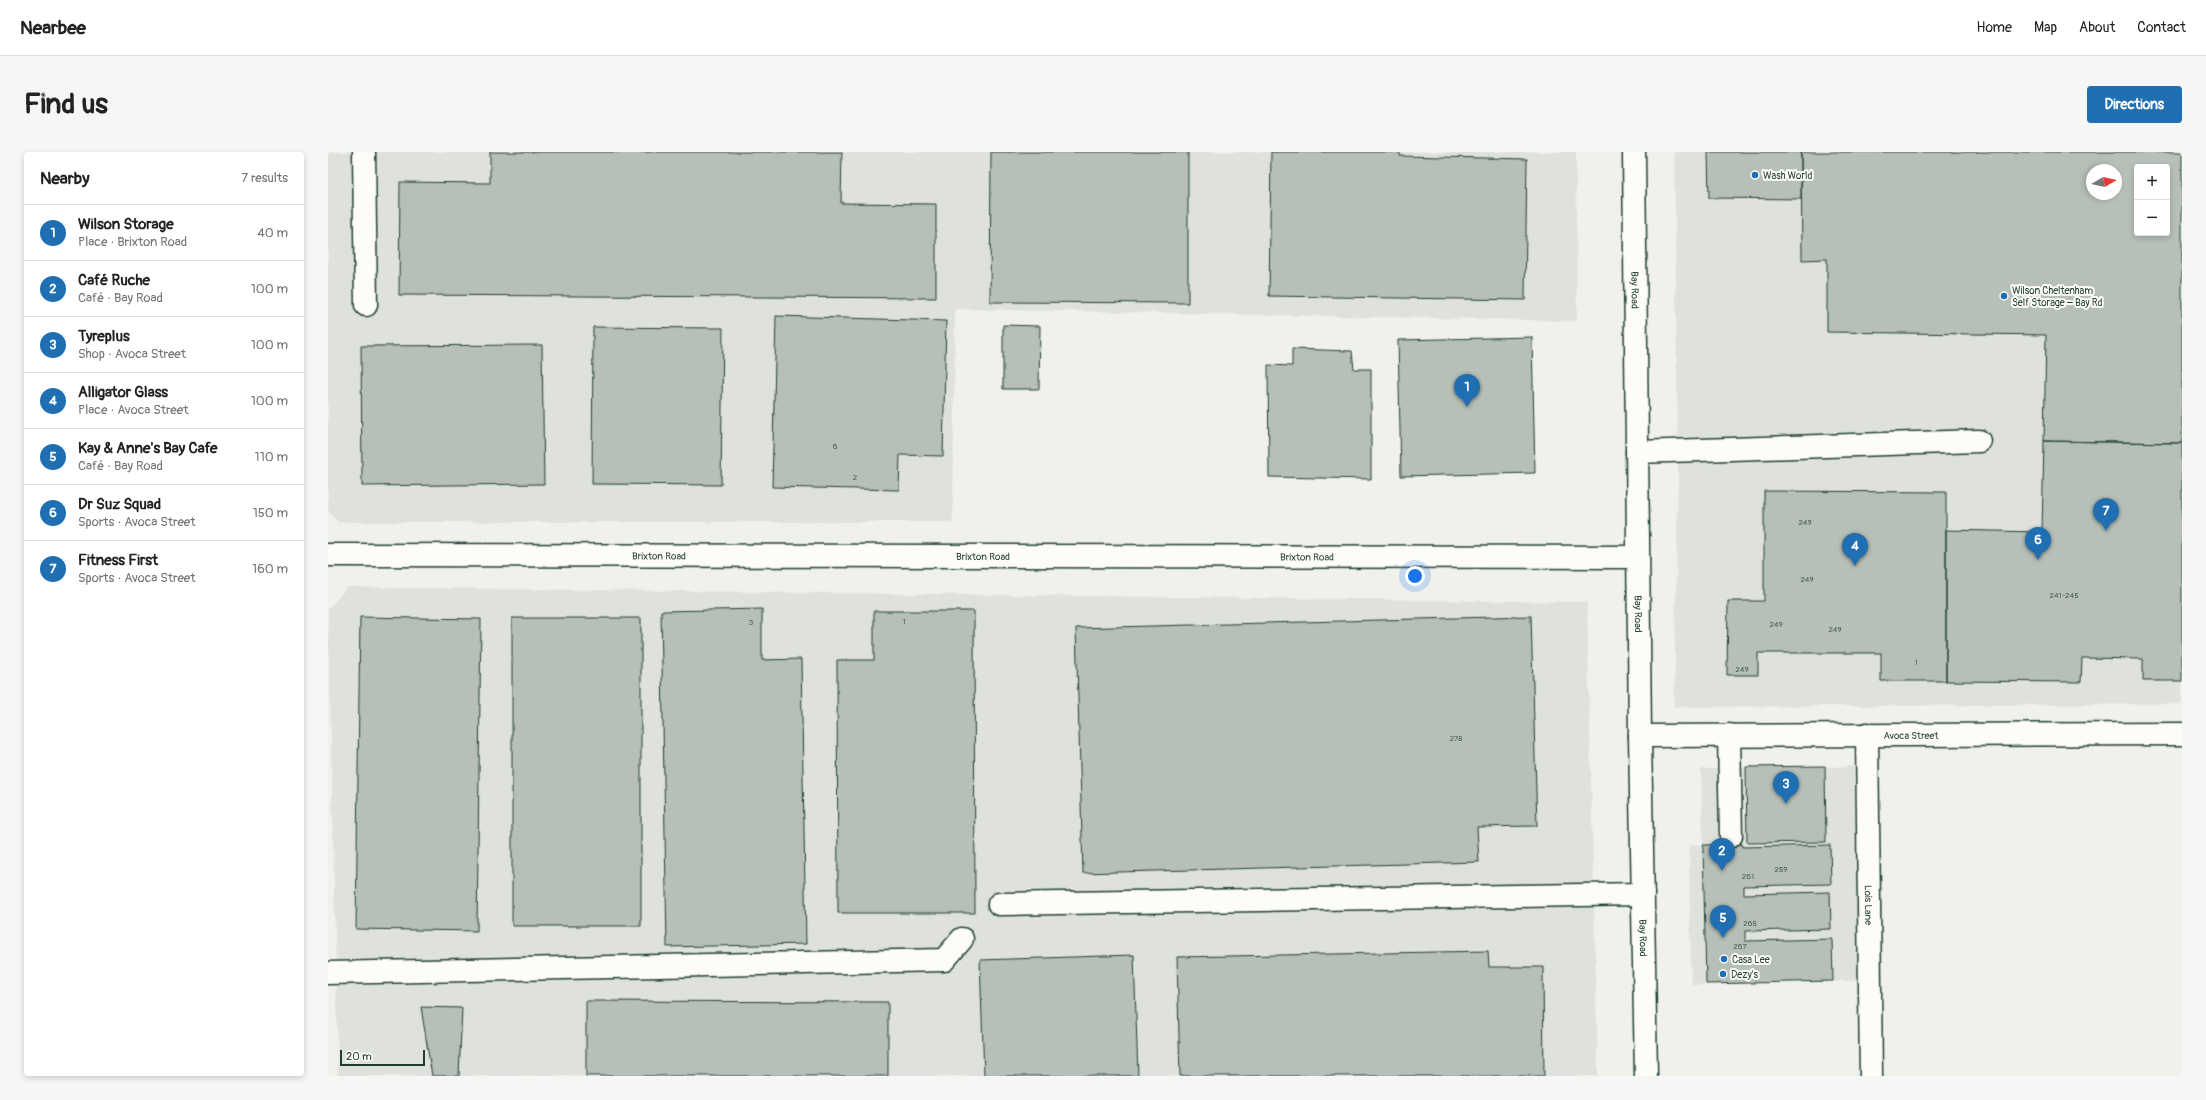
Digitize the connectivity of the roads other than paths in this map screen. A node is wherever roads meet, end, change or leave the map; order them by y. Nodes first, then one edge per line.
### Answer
1 (364, 152) edge
2 (1634, 152) edge
3 (366, 305) dead end
4 (1979, 441) dead end
5 (1637, 452) junction
6 (328, 555) edge
7 (1638, 557) junction
8 (1867, 734) junction
9 (2182, 734) edge
10 (1729, 735) junction
11 (1640, 736) junction
12 (1732, 836) dead end
13 (1643, 894) junction
14 (999, 904) dead end
15 (962, 939) dead end
16 (328, 973) edge
17 (1646, 1076) edge
18 (1872, 1076) edge

1 - 3 street
2 - 5 street, Bay Road
4 - 5 street
5 - 7 street, Bay Road
6 - 7 street, Brixton Road
7 - 11 street, Bay Road
8 - 9 street, Avoca Street
8 - 10 street, Avoca Street
8 - 18 street, Lois Lane
10 - 11 street, Avoca Street
10 - 12 street
11 - 13 street, Bay Road
13 - 14 street
13 - 17 street, Bay Road
15 - 16 street

